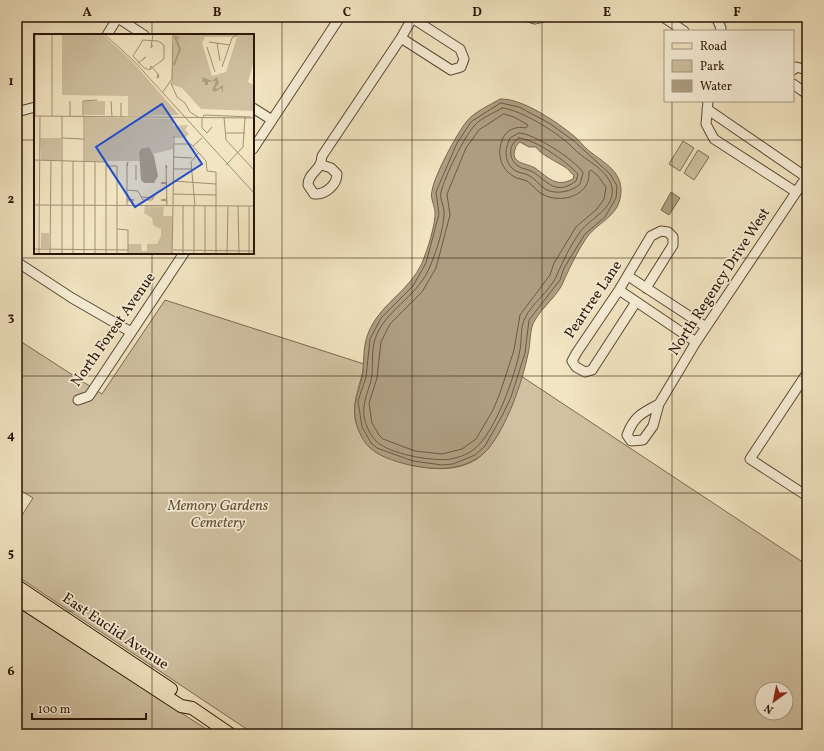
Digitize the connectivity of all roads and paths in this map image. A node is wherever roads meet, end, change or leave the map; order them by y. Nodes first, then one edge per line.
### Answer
1 (118, 17) edge
2 (340, 17) edge
3 (530, 17) edge
4 (544, 17) edge
5 (663, 17) edge
6 (716, 17) edge
7 (412, 18) edge
8 (682, 30) edge
9 (720, 30) edge
10 (107, 34) edge
11 (143, 34) edge
12 (401, 38) junction
13 (794, 69) edge
14 (807, 70) edge
15 (794, 85) edge
16 (807, 94) edge
17 (707, 105) edge
18 (34, 107) edge
19 (254, 109) edge
20 (17, 112) edge
21 (272, 120) junction
22 (254, 147) edge
23 (322, 165) dead end
24 (807, 177) edge
25 (796, 192) junction
26 (183, 254) edge
27 (17, 262) edge
28 (628, 276) junction
29 (646, 288) junction
30 (619, 290) junction
31 (636, 302) junction
32 (706, 327) junction
33 (132, 332) junction
34 (696, 342) junction
35 (807, 373) edge
36 (78, 400) dead end
37 (659, 404) dead end
38 (807, 496) edge
39 (17, 586) edge
40 (17, 599) edge
41 (192, 708) junction
42 (230, 734) edge

1 - 10 street
1 - 11 street
2 - 21 street
3 - 4 street
5 - 8 street
6 - 9 street
7 - 12 street
7 - 12 street
12 - 23 street
13 - 14 street
15 - 16 street
17 - 24 street
17 - 25 street
18 - 20 street
19 - 21 street
21 - 22 street
24 - 25 street, North Regency Drive West
25 - 32 street, North Regency Drive West
26 - 33 street, North Forest Avenue
27 - 33 street
28 - 29 street
28 - 29 street, Peartree Lane
28 - 30 street, Peartree Lane
29 - 32 street
30 - 31 street
30 - 31 street, Peartree Lane
31 - 34 street
32 - 34 street, North Regency Drive West
33 - 36 street, North Forest Avenue
34 - 37 street, North Regency Drive West
35 - 38 street
39 - 41 main road, East Euclid Avenue
40 - 41 main road, East Euclid Avenue
41 - 42 main road, East Euclid Avenue

